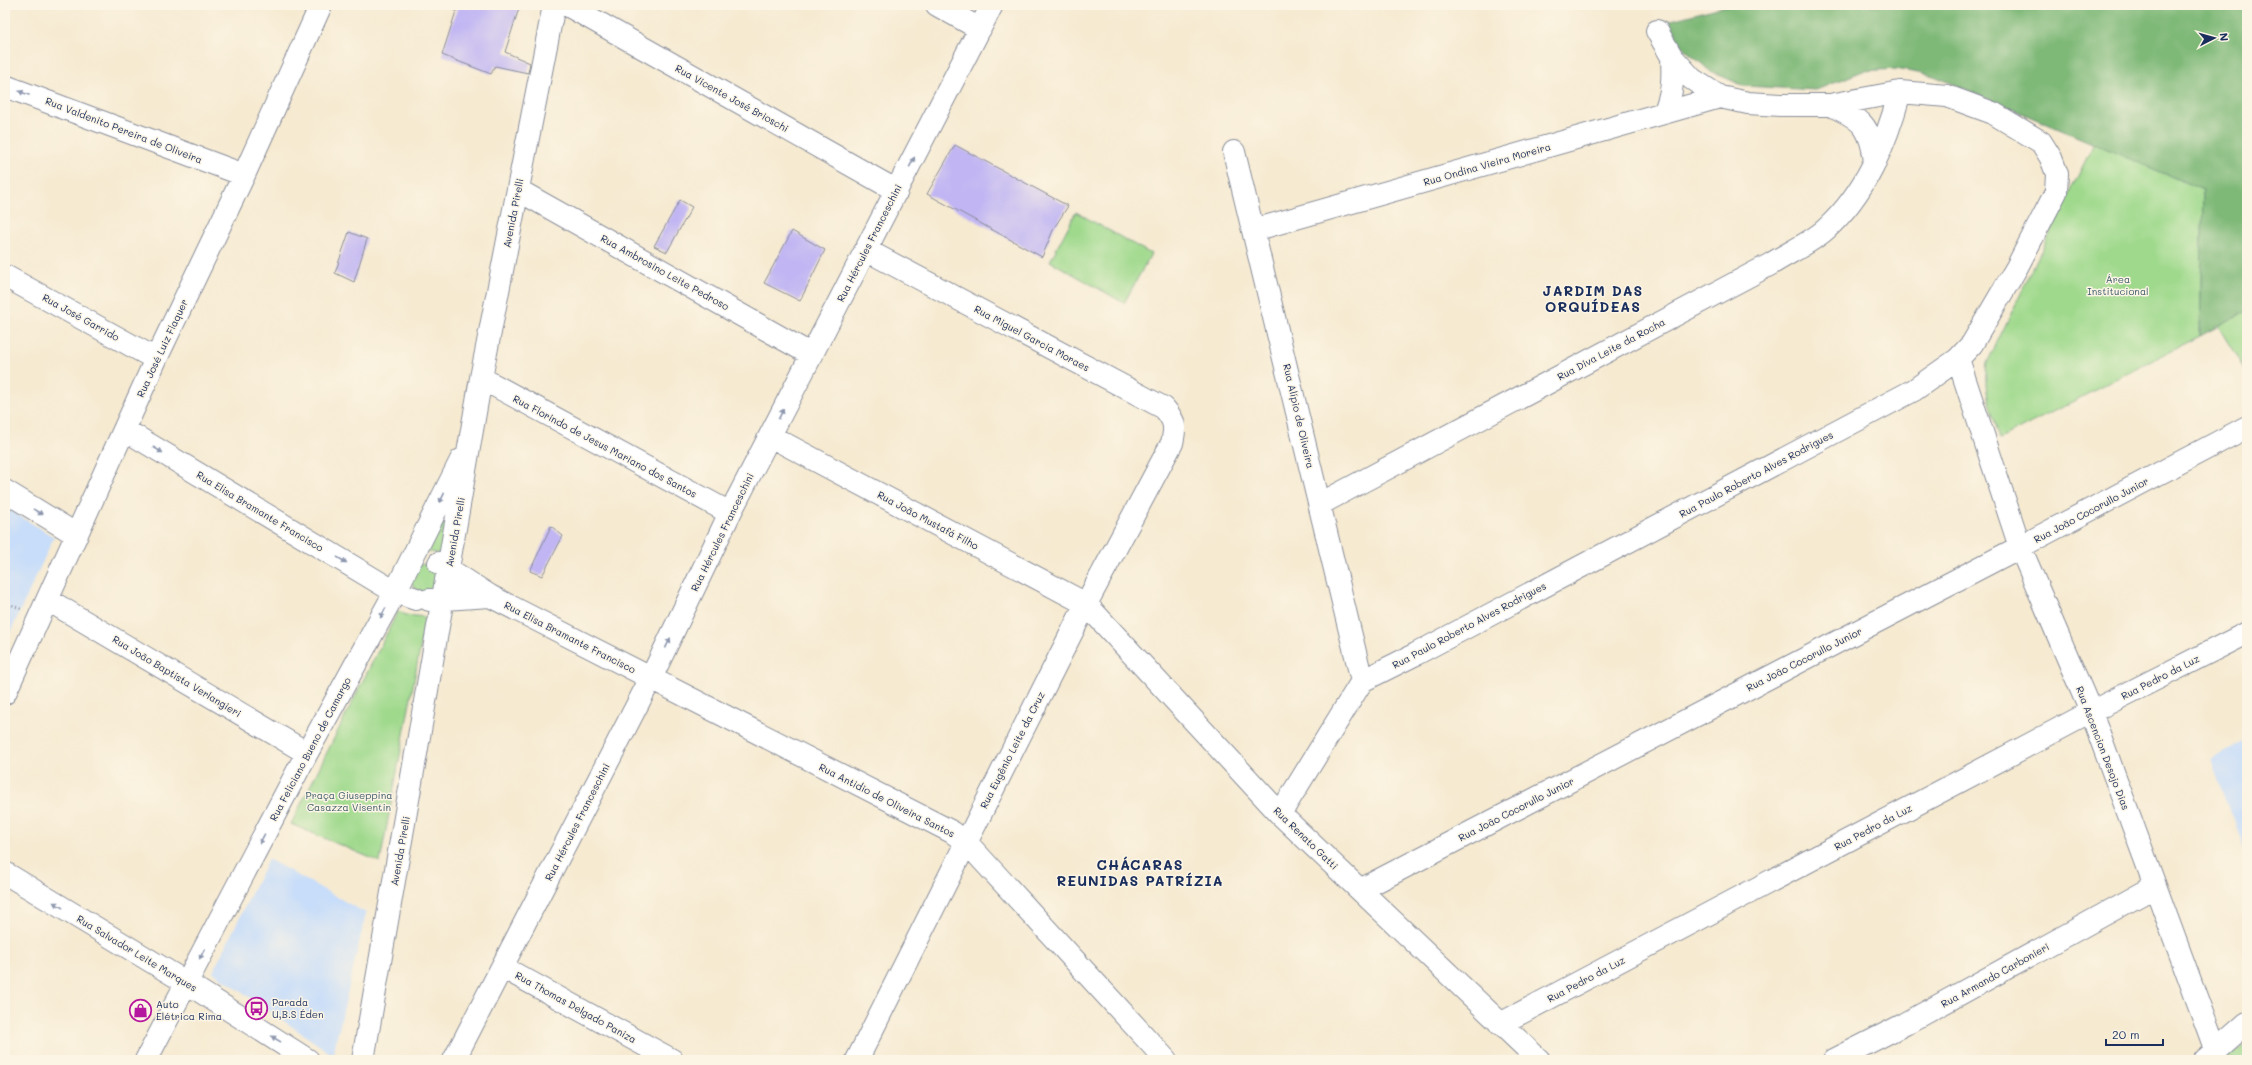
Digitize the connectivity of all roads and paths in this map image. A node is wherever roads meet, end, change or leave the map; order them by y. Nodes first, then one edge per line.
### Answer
1 (321, 5) edge
2 (554, 5) edge
3 (567, 5) edge
4 (937, 5) edge
5 (992, 5) edge
6 (980, 29) junction
7 (1657, 32) dead end
8 (1672, 57) junction
9 (5, 86) edge
10 (1900, 92) junction
11 (1720, 97) junction
12 (1830, 105) junction
13 (1664, 113) junction
14 (1234, 152) dead end
15 (1875, 162) junction
16 (244, 175) junction
17 (518, 190) junction
18 (897, 191) junction
19 (1254, 230) junction
20 (866, 250) junction
21 (5, 276) edge
22 (812, 355) junction
23 (156, 359) junction
24 (1958, 359) junction
25 (481, 378) junction
26 (2247, 427) edge
27 (125, 430) junction
28 (770, 436) junction
29 (472, 438) junction
30 (1172, 443) joint
31 (5, 492) edge
32 (1320, 504) junction
33 (730, 513) junction
34 (77, 535) junction
35 (2020, 547) junction
36 (406, 570) junction
37 (436, 585) junction
38 (395, 592) junction
39 (490, 596) junction
40 (48, 600) junction
41 (1086, 604) junction
42 (2247, 633) edge
43 (651, 678) junction
44 (1362, 681) junction
45 (5, 693) edge
46 (2090, 712) junction
47 (307, 753) junction
48 (1280, 814) junction
49 (966, 842) junction
50 (5, 873) edge
51 (2154, 887) junction
52 (1360, 890) junction
53 (502, 967) junction
54 (187, 983) junction
55 (2247, 1022) edge
56 (1500, 1024) junction
57 (2210, 1056) edge
58 (146, 1060) edge
59 (308, 1060) edge
60 (363, 1060) edge
61 (454, 1060) edge
62 (672, 1060) edge
63 (857, 1060) edge
64 (1166, 1060) edge
65 (1539, 1060) edge
66 (1834, 1060) edge

1 - 16 street, Rua José Luiz Flaquer
2 - 17 street, Avenida Pirelli
3 - 18 street, Rua Vicente José Brioschi
4 - 6 street
5 - 6 street, Rua Hércules Franceschini
18 -> 6 street, Rua Hércules Franceschini
7 - 8 street
8 - 11 street
8 - 13 street
16 -> 9 street, Rua Valdenito Pereira de Oliveira
10 - 12 street
10 - 15 street, Rua Diva Leite da Rocha
10 - 24 street, Rua Paulo Roberto Alves Rodrigues
11 - 12 street
11 - 13 street, Rua Ondina Vieira Moreira
12 - 15 street
13 - 19 street, Rua Ondina Vieira Moreira
14 - 19 street, Rua Alípio de Oliveira
15 - 32 street, Rua Diva Leite da Rocha
16 - 23 street, Rua José Luiz Flaquer
17 - 22 street, Rua Ambrosino Leite Pedroso
17 - 25 street, Avenida Pirelli
18 - 20 street, Rua Hércules Franceschini
19 - 32 street, Rua Alípio de Oliveira
20 - 22 street, Rua Hércules Franceschini
20 - 30 street, Rua Miguel Garcia Moraes
21 - 23 street, Rua José Garrido
28 -> 22 street, Rua Hércules Franceschini
23 - 27 street, Rua José Luiz Flaquer
24 - 35 street, Rua Ascencion Desojo Dias
24 - 44 street, Rua Paulo Roberto Alves Rodrigues
25 - 29 street, Avenida Pirelli
25 - 33 street, Rua Florindo de Jesus Mariano dos Santos
26 - 35 street, Rua João Cocorullo Junior
27 - 34 street, Rua José Luiz Flaquer
27 -> 38 street, Rua Elisa Bramante Francisco
28 - 33 street, Rua Hércules Franceschini
28 - 41 street, Rua João Mustafá Filho
29 -> 36 street, Rua Feliciano Bueno de Camargo
29 - 37 street, Avenida Pirelli
30 - 41 street, Rua Eugênio Leite da Cruz
31 -> 34 street
32 - 44 street, Rua Alípio de Oliveira
43 -> 33 street, Rua Hércules Franceschini
34 - 40 street, Rua José Luiz Flaquer
35 - 46 street, Rua Ascencion Desojo Dias
35 - 52 street, Rua João Cocorullo Junior
36 - 37 street
36 - 37 street
36 - 38 street, Rua Feliciano Bueno de Camargo
37 - 38 street, Rua Elisa Bramante Francisco
37 - 39 street, Rua Elisa Bramante Francisco
37 - 39 street, Rua Elisa Bramante Francisco
37 - 60 street, Avenida Pirelli
38 -> 47 street, Rua Feliciano Bueno de Camargo
39 - 43 street, Rua Elisa Bramante Francisco
40 - 45 street, Rua José Luiz Flaquer
40 - 47 street, Rua João Baptista Verlangieri
41 - 48 street, Rua Renato Gatti
41 - 49 street, Rua Eugênio Leite da Cruz
42 - 46 street, Rua Pedro da Luz
43 - 49 street, Rua Antidio de Oliveira Santos
43 - 53 street, Rua Hércules Franceschini
44 - 48 street
46 - 51 street, Rua Ascencion Desojo Dias
46 - 56 street, Rua Pedro da Luz
47 -> 54 street, Rua Feliciano Bueno de Camargo
48 - 52 street, Rua Renato Gatti
49 - 63 street, Rua Eugênio Leite da Cruz
49 - 64 street, Rua Antidio de Oliveira Santos
54 -> 50 street, Rua Salvador Leite Marques
51 - 57 street, Rua Ascencion Desojo Dias
51 - 66 street, Rua Armando Carbonieri
52 - 56 street, Rua Renato Gatti
53 - 61 street, Rua Hércules Franceschini
53 - 62 street, Rua Thomas Delgado Paniza
54 - 58 street, Rua Feliciano Bueno de Camargo
59 -> 54 street, Rua Salvador Leite Marques
55 - 57 street
56 - 65 street, Rua Renato Gatti

